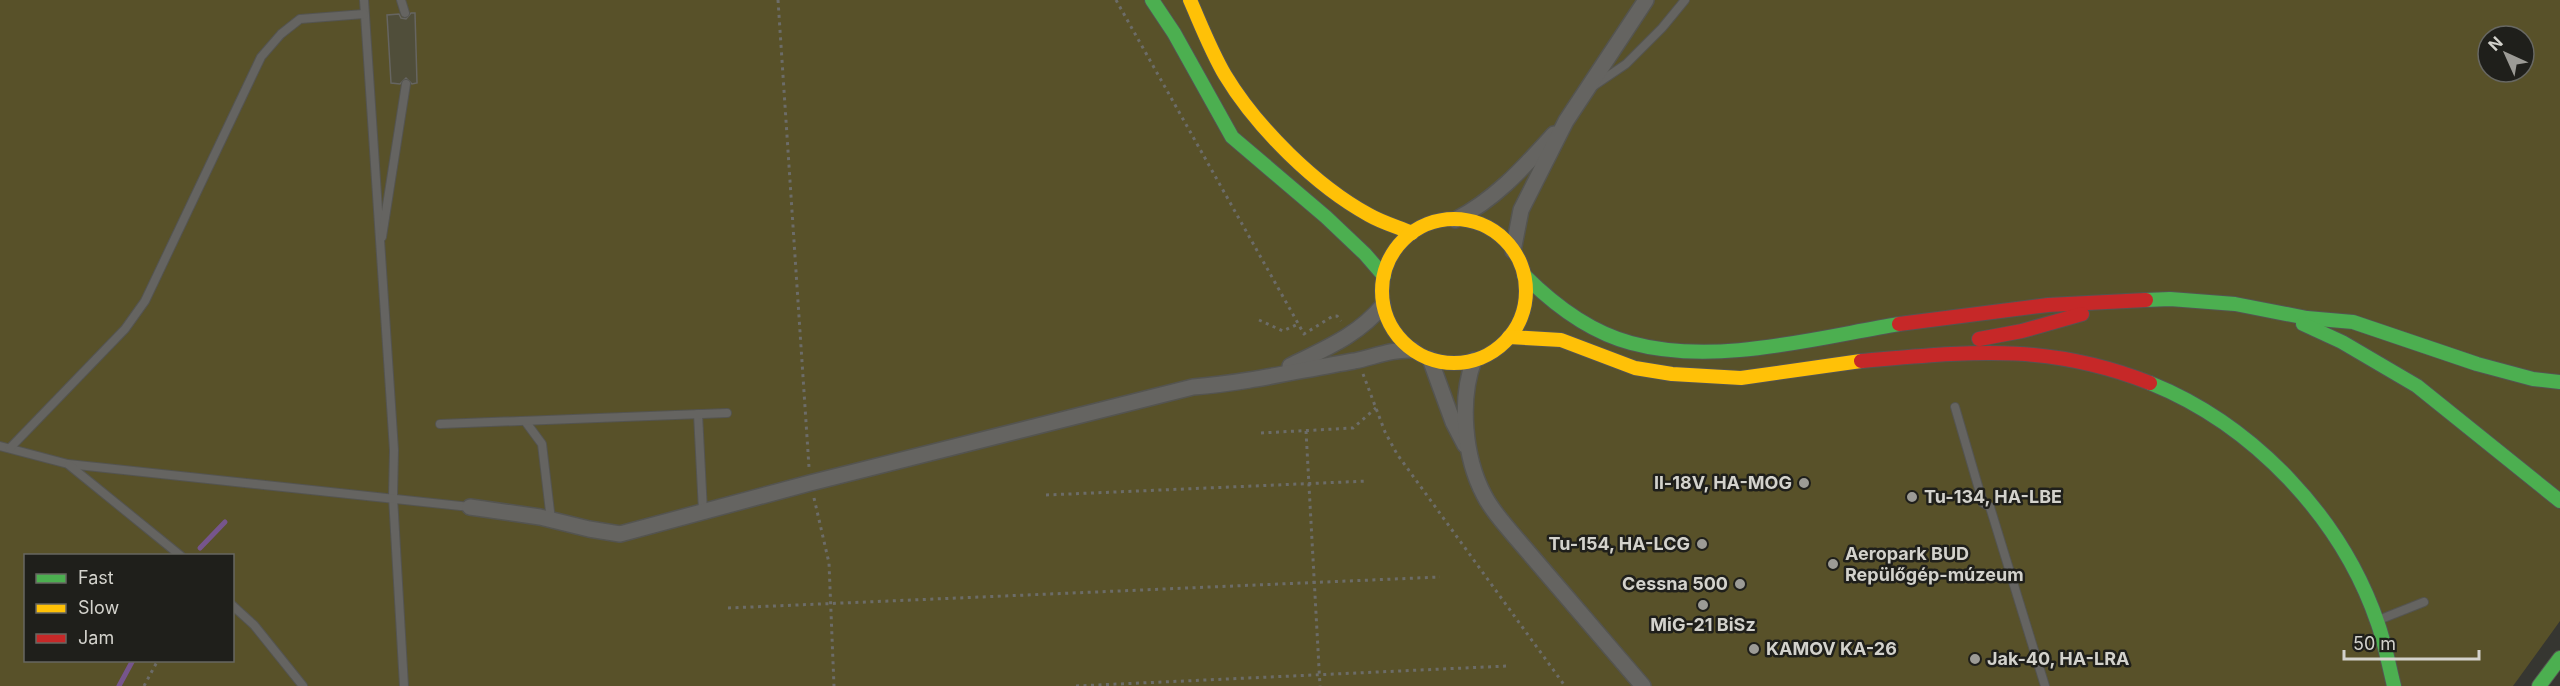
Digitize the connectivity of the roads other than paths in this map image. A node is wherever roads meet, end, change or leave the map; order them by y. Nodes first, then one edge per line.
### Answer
1 (364, 0) edge
2 (402, 0) edge
3 (1152, 0) edge
4 (1190, 0) edge
5 (1646, 0) edge
6 (1686, 0) edge
7 (364, 14) junction
8 (405, 14) dead end
9 (406, 84) dead end
10 (1579, 101) junction
11 (1566, 121) junction
12 (1455, 220) junction
13 (1412, 233) junction
14 (380, 250) junction
15 (1513, 251) junction
16 (1524, 275) junction
17 (1384, 276) junction
18 (2129, 301) junction
19 (1383, 305) junction
20 (2277, 312) junction
21 (1509, 337) junction
22 (1413, 350) junction
23 (1430, 359) junction
24 (1474, 360) junction
25 (1861, 361) junction
26 (1277, 373) junction
27 (2560, 382) edge
28 (1955, 407) dead end
29 (727, 413) dead end
30 (698, 414) junction
31 (525, 421) junction
32 (440, 424) dead end
33 (0, 446) edge
34 (10, 448) junction
35 (1471, 455) junction
36 (68, 464) junction
37 (393, 497) junction
38 (2560, 501) edge
39 (470, 507) joint
40 (703, 511) junction
41 (551, 520) junction
42 (180, 554) edge
43 (2424, 602) dead end
44 (234, 607) edge
45 (2376, 621) junction
46 (2560, 658) edge
47 (303, 686) edge
48 (404, 686) edge
49 (1643, 686) edge
50 (2045, 686) edge
51 (2394, 686) edge
52 (2540, 686) edge

1 - 7 lane
2 - 8 lane
3 - 17 main road
4 - 13 main road
5 - 10 street
6 - 10 lane
7 - 14 lane
7 - 34 lane
9 - 14 lane
10 - 11 street
11 - 12 street
11 - 15 street
12 - 13 main road
12 - 15 main road
13 - 17 main road
14 - 37 lane
15 - 16 main road
16 - 18 main road
16 - 21 main road
17 - 19 main road
18 - 20 main road
18 - 25 main road
19 - 22 main road
19 - 26 street
20 - 27 main road
20 - 38 main road
21 - 24 main road
21 - 25 main road
22 - 23 main road
22 - 26 street
23 - 24 main road
23 - 35 street
24 - 35 street
25 - 45 main road
26 - 40 street
28 - 50 lane
29 - 30 lane
30 - 31 lane
30 - 40 lane
31 - 32 lane
31 - 41 lane
33 - 34 lane
34 - 36 lane
35 - 49 street
36 - 37 lane
36 - 42 lane
37 - 39 lane
37 - 48 lane
39 - 41 street
40 - 41 street
43 - 45 lane
44 - 47 lane
45 - 51 main road
46 - 52 main road

